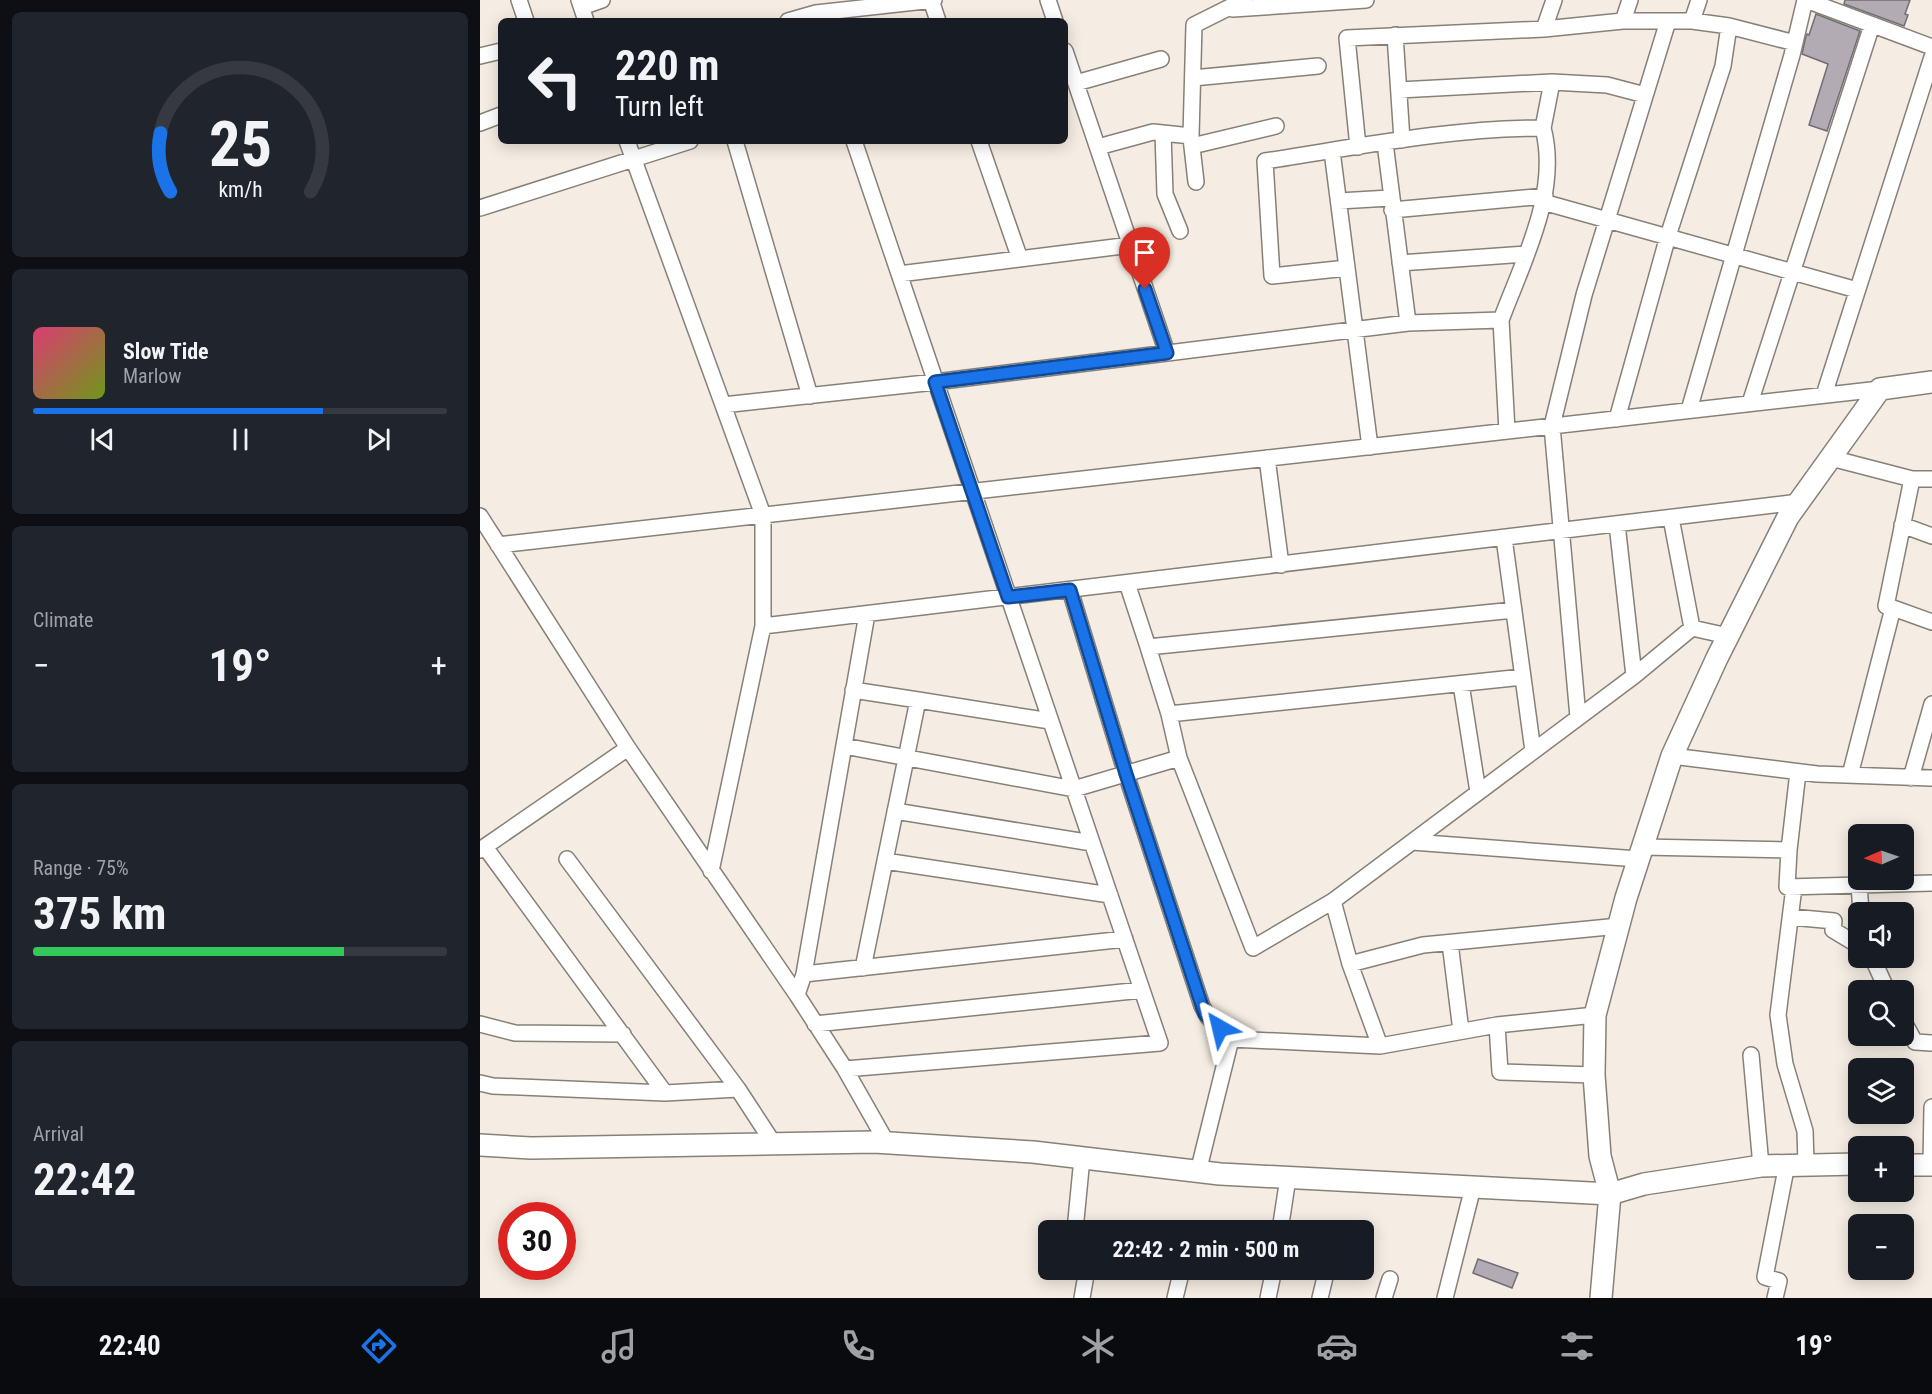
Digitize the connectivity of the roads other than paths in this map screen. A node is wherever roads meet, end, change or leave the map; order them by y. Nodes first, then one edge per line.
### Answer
1 (519, 0) edge
2 (602, 0) edge
3 (933, 0) edge
4 (1048, 0) edge
5 (1244, 0) edge
6 (1366, 0) edge
7 (1554, 0) edge
8 (1630, 0) edge
9 (1699, 0) edge
10 (1805, 0) edge
11 (583, 9) edge
12 (1224, 10) junction
13 (815, 11) edge
14 (525, 18) edge
15 (796, 18) edge
16 (937, 18) edge
17 (1054, 18) edge
18 (1621, 21) junction
19 (1668, 21) junction
20 (1692, 21) junction
21 (1872, 25) junction
22 (1729, 26) junction
23 (1544, 29) junction
24 (1395, 35) junction
25 (1796, 43) junction
26 (1932, 47) edge
27 (498, 52) edge
28 (480, 56) edge
29 (1932, 57) edge
30 (1161, 59) dead end
31 (1068, 60) edge
32 (1318, 66) dead end
33 (1192, 78) junction
34 (1552, 82) junction
35 (1076, 83) junction
36 (1399, 90) junction
37 (1645, 95) junction
38 (498, 116) edge
39 (480, 123) edge
40 (1276, 126) dead end
41 (1543, 128) junction
42 (1163, 133) junction
43 (1402, 140) junction
44 (1192, 141) junction
45 (1385, 143) junction
46 (628, 144) edge
47 (680, 144) edge
48 (736, 144) edge
49 (855, 144) edge
50 (980, 144) edge
51 (1098, 147) junction
52 (1358, 147) junction
53 (1332, 151) junction
54 (633, 159) junction
55 (1196, 182) dead end
56 (1544, 199) junction
57 (1339, 201) junction
58 (1391, 204) junction
59 (480, 208) edge
60 (1608, 219) junction
61 (1180, 231) dead end
62 (1668, 236) junction
63 (1131, 245) junction
64 (1526, 254) junction
65 (1734, 256) junction
66 (1020, 259) junction
67 (1400, 263) junction
68 (1347, 268) junction
69 (1792, 272) junction
70 (899, 274) junction
71 (1857, 290) junction
72 (1501, 320) junction
73 (1408, 323) junction
74 (1355, 330) junction
75 (1167, 353) junction
76 (935, 382) junction
77 (1932, 382) edge
78 (1880, 389) junction
79 (1824, 395) junction
80 (810, 396) junction
81 (1750, 404) junction
82 (723, 405) junction
83 (1689, 410) junction
84 (1617, 418) junction
85 (1552, 426) junction
86 (1507, 431) junction
87 (1370, 447) junction
88 (1267, 458) junction
89 (1831, 458) junction
90 (1912, 479) junction
91 (1932, 479) edge
92 (972, 491) junction
93 (1799, 502) junction
94 (763, 515) junction
95 (480, 516) edge
96 (1671, 518) junction
97 (1617, 524) junction
98 (1902, 525) junction
99 (1560, 531) junction
100 (1932, 536) edge
101 (1504, 538) junction
102 (490, 539) edge
103 (1281, 565) junction
104 (1127, 583) junction
105 (1070, 590) junction
106 (1008, 597) junction
107 (1893, 608) junction
108 (1514, 610) junction
109 (867, 614) junction
110 (1932, 622) edge
111 (763, 626) junction
112 (1692, 628) junction
113 (1728, 636) junction
114 (1148, 647) junction
115 (1634, 676) junction
116 (1523, 677) junction
117 (1461, 684) junction
118 (854, 690) junction
119 (918, 700) junction
120 (1932, 704) edge
121 (1169, 714) junction
122 (1578, 717) junction
123 (1050, 721) junction
124 (844, 746) junction
125 (628, 748) junction
126 (1533, 751) junction
127 (1672, 756) junction
128 (906, 757) junction
129 (1179, 758) junction
130 (1798, 772) junction
131 (1126, 774) junction
132 (1850, 776) junction
133 (1911, 778) junction
134 (1932, 778) edge
135 (1074, 789) junction
136 (1478, 792) junction
137 (895, 811) junction
138 (1412, 842) junction
139 (1092, 843) junction
140 (483, 848) edge
141 (1789, 850) junction
142 (1640, 853) junction
143 (567, 859) dead end
144 (885, 861) junction
145 (711, 871) junction
146 (1914, 884) edge
147 (1932, 884) edge
148 (1848, 885) edge
149 (1794, 887) junction
150 (1110, 895) junction
151 (1333, 901) junction
152 (1791, 917) junction
153 (1619, 926) junction
154 (1125, 939) junction
155 (1848, 939) edge
156 (1450, 943) junction
157 (1350, 964) junction
158 (863, 968) junction
159 (804, 974) junction
160 (1143, 990) junction
161 (797, 995) junction
162 (1595, 1016) junction
163 (480, 1024) edge
164 (815, 1024) junction
165 (1497, 1025) junction
166 (1461, 1031) junction
167 (623, 1034) junction
168 (1231, 1039) junction
169 (1914, 1040) edge
170 (1932, 1043) edge
171 (1380, 1046) junction
172 (1751, 1055) dead end
173 (845, 1069) junction
174 (1594, 1075) junction
175 (480, 1083) edge
176 (738, 1089) junction
177 (665, 1092) junction
178 (1932, 1107) edge
179 (887, 1143) junction
180 (774, 1144) junction
181 (480, 1145) edge
182 (1082, 1158) junction
183 (1797, 1164) junction
184 (1848, 1164) edge
185 (1914, 1165) edge
186 (1931, 1165) edge
187 (1761, 1166) junction
188 (1198, 1172) junction
189 (1288, 1178) junction
190 (1473, 1187) junction
191 (1610, 1194) junction
192 (1077, 1220) edge
193 (1282, 1220) edge
194 (1390, 1279) dead end
195 (1085, 1280) edge
196 (1179, 1280) edge
197 (1272, 1280) edge
198 (1324, 1280) edge
199 (1082, 1298) edge
200 (1175, 1298) edge
201 (1268, 1298) edge
202 (1320, 1298) edge
203 (1384, 1298) edge
204 (1445, 1298) edge
205 (1601, 1298) edge
206 (1775, 1298) edge

1 - 14 street
2 - 11 street
3 - 13 street
3 - 16 street
4 - 17 street
5 - 12 street
6 - 12 street
7 - 23 street
8 - 18 street
9 - 20 street
10 - 21 street
10 - 25 street
12 - 33 street
13 - 15 street
18 - 19 street
18 - 23 street
19 - 20 street
19 - 37 street
20 - 22 street
21 - 26 street
21 - 69 street
22 - 25 street
22 - 62 street
23 - 24 street
24 - 36 street
24 - 52 street
25 - 65 street
27 - 28 street
29 - 71 street
30 - 35 street
31 - 35 street
32 - 33 street
33 - 44 street
34 - 36 street
34 - 37 street
34 - 41 street
35 - 51 street
36 - 43 street
37 - 60 street
38 - 39 street
40 - 44 street
41 - 43 street
41 - 56 street
42 - 44 street
42 - 51 street
42 - 61 street
43 - 45 street
44 - 55 street
45 - 52 street
45 - 58 street
46 - 54 street
47 - 54 street
48 - 80 street
49 - 70 street
50 - 66 street
51 - 63 street
52 - 53 street
53 - 57 street
53 - 68 street
54 - 59 street
54 - 82 street
56 - 58 street
56 - 60 street
56 - 64 street
57 - 58 street
57 - 68 street
58 - 67 street
60 - 62 street
60 - 85 street
62 - 65 street
62 - 84 street
63 - 66 street
63 - 75 street
64 - 67 street
64 - 72 street
65 - 69 street
65 - 83 street
66 - 70 street
67 - 73 street
68 - 74 street
69 - 71 street
69 - 81 street
70 - 76 street
71 - 79 street
72 - 73 street
72 - 86 street
73 - 74 street
74 - 75 street
74 - 87 street
75 - 76 street
76 - 80 street
76 - 92 street
77 - 78 street
78 - 79 street
78 - 89 street
79 - 81 street
80 - 82 street
81 - 83 street
82 - 94 street
83 - 84 street
84 - 85 street
85 - 86 street
85 - 99 street
86 - 87 street
87 - 88 street
88 - 92 street
88 - 103 street
89 - 90 street
89 - 93 street
90 - 91 street
90 - 98 street
92 - 94 street
92 - 106 street
93 - 96 street
93 - 113 street
94 - 102 street
94 - 111 street
95 - 102 street
96 - 97 street
96 - 112 street
97 - 99 street
97 - 115 street
98 - 100 street
98 - 107 street
99 - 101 street
99 - 122 street
101 - 103 street
101 - 108 street
102 - 125 street
103 - 104 street
104 - 105 street
104 - 114 street
105 - 106 street
105 - 131 street
106 - 109 street
106 - 123 street
107 - 110 street
107 - 132 street
108 - 114 street
108 - 116 street
109 - 111 street
109 - 118 street
111 - 145 street
112 - 113 street
112 - 115 street
113 - 127 street
114 - 121 street
115 - 122 street
116 - 117 street
116 - 126 street
117 - 121 street
117 - 136 street
118 - 119 street
118 - 124 street
119 - 123 street
119 - 128 street
120 - 133 street
121 - 129 street
122 - 126 street
123 - 135 street
124 - 128 street
124 - 159 street
125 - 140 street
125 - 145 street
126 - 136 street
127 - 130 street
127 - 142 street
128 - 135 street
128 - 137 street
129 - 131 street
129 - 151 street
130 - 132 street
130 - 141 street
131 - 135 street
131 - 168 street
132 - 133 street
133 - 134 street
135 - 139 street
136 - 138 street
137 - 139 street
137 - 144 street
138 - 142 street
138 - 151 street
139 - 150 street
140 - 167 street
141 - 142 street
141 - 149 street
142 - 153 street
143 - 176 street
144 - 150 street
144 - 158 street
145 - 161 street
146 - 147 street
148 - 149 street
149 - 152 street
150 - 154 street
151 - 157 street
152 - 155 street
152 - 183 street
153 - 156 street
153 - 162 street
154 - 158 street
154 - 160 street
156 - 157 street
156 - 166 street
157 - 171 street
158 - 159 street
159 - 161 street
160 - 164 street
160 - 173 street
161 - 164 street
162 - 165 street
162 - 174 street
163 - 167 street
164 - 173 street
165 - 166 street
165 - 174 street
166 - 171 street
167 - 177 street
168 - 171 street
168 - 188 street
169 - 170 street
172 - 187 street
173 - 179 street
174 - 191 street
175 - 177 street
176 - 177 street
176 - 180 street
178 - 186 street
179 - 180 street
179 - 182 street
180 - 181 street
182 - 188 street
182 - 192 street
183 - 184 street
183 - 187 street
183 - 206 street
185 - 186 street
187 - 191 street
188 - 189 street
189 - 190 street
189 - 193 street
190 - 191 street
190 - 204 street
191 - 205 street
194 - 203 street
195 - 199 street
196 - 200 street
197 - 201 street
198 - 202 street

